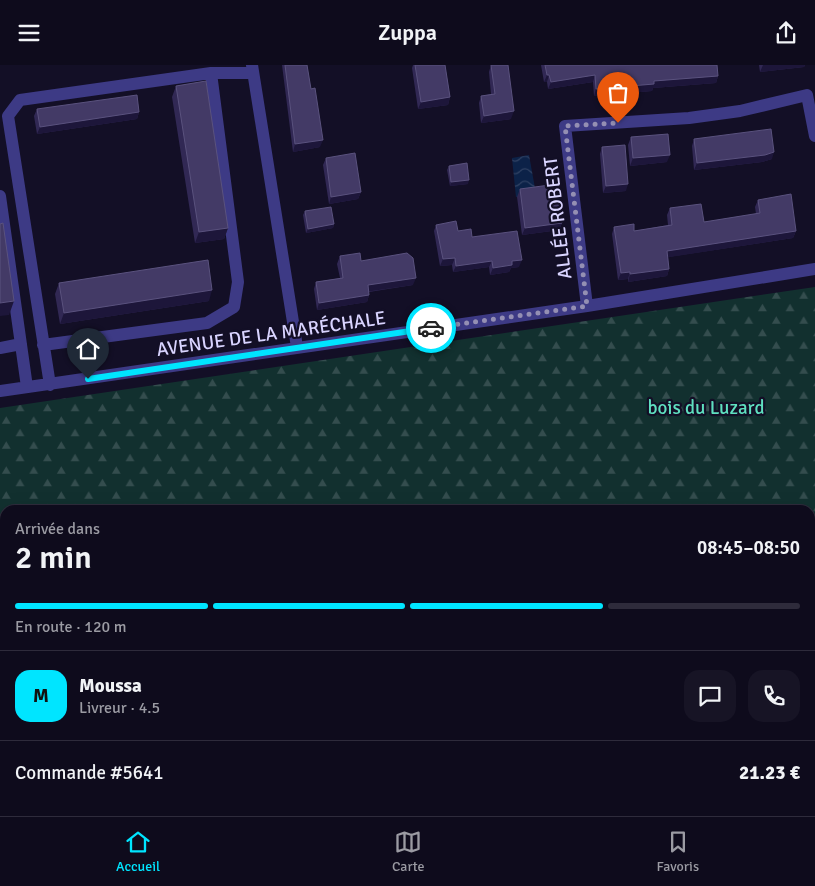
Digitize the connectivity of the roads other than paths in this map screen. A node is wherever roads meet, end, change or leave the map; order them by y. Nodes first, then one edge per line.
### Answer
1 (253, 69) edge
2 (212, 73) junction
3 (815, 136) edge
4 (0, 196) edge
5 (815, 269) edge
6 (587, 306) junction
7 (21, 344) junction
8 (43, 345) junction
9 (297, 347) junction
10 (0, 348) edge
11 (50, 385) junction
12 (27, 387) junction
13 (0, 391) edge

1 - 2 street
1 - 9 street
2 - 8 street
2 - 8 street
3 - 6 street, ALLÉE ROBERT
4 - 7 street
5 - 6 street, AVENUE DE LA MARÉCHALE
6 - 9 street, AVENUE DE LA MARÉCHALE
7 - 10 street
7 - 12 street
8 - 11 street
9 - 11 street, AVENUE DE LA MARÉCHALE
11 - 12 street, AVENUE DE LA MARÉCHALE
12 - 13 street, AVENUE DE LA MARÉCHALE

